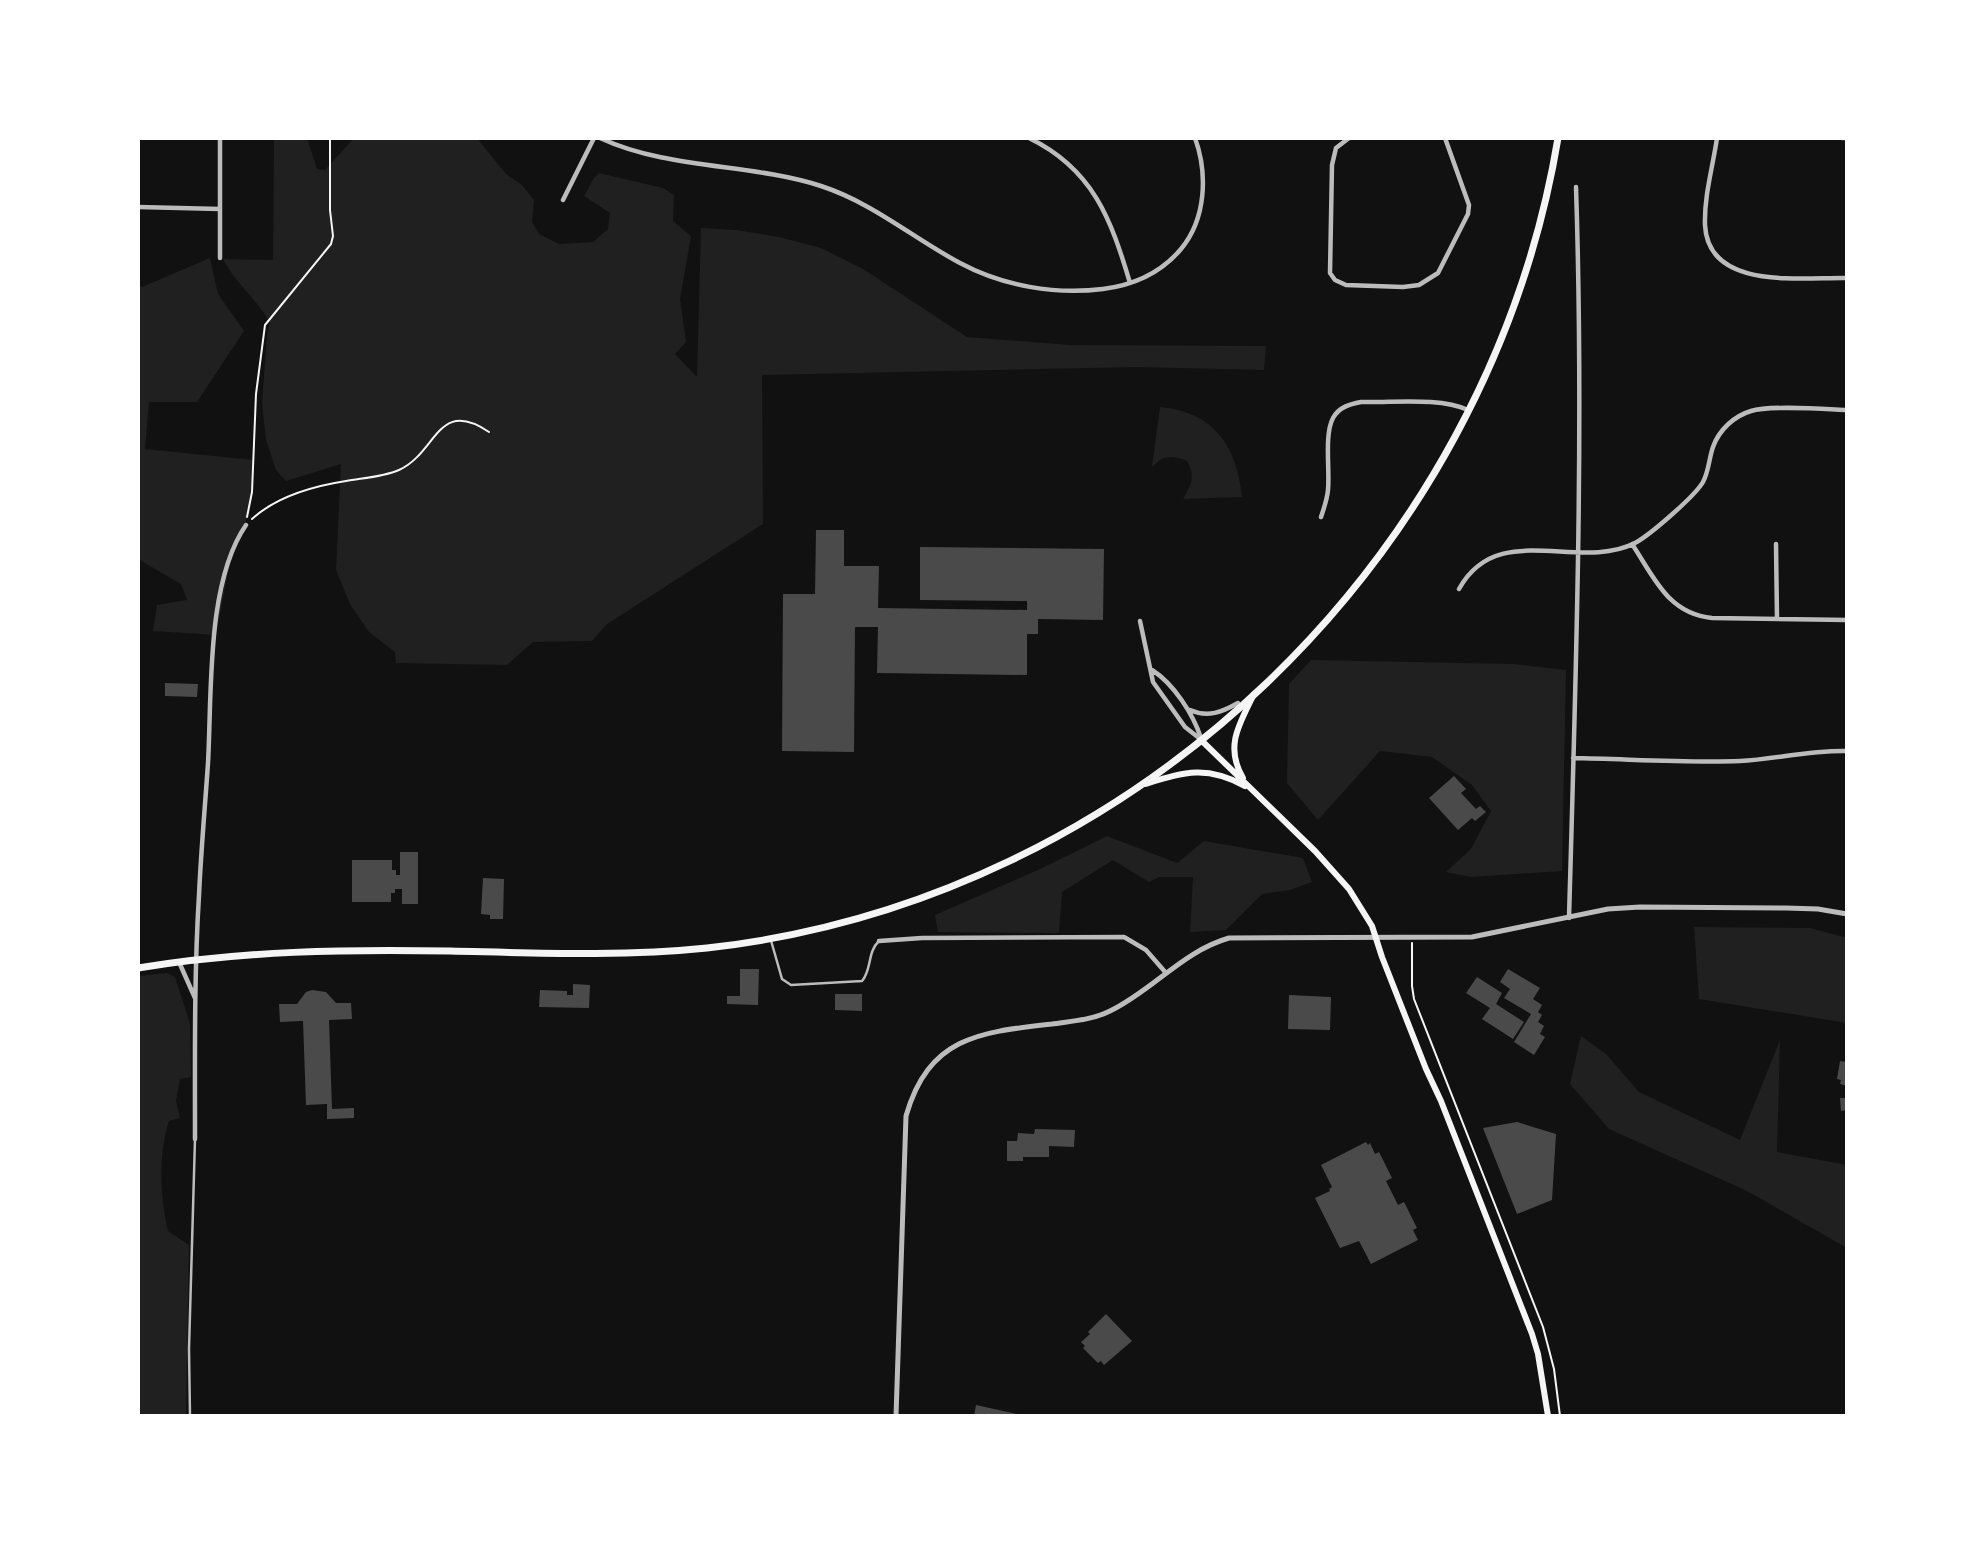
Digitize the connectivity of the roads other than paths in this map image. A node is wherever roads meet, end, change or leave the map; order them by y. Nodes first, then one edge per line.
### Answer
1 (220, 138) edge
2 (594, 138) edge
3 (600, 138) edge
4 (1029, 138) edge
5 (1195, 138) edge
6 (1349, 138) edge
7 (1445, 138) edge
8 (1558, 138) edge
9 (1717, 138) edge
10 (1576, 187) dead end
11 (563, 200) dead end
12 (138, 208) edge
13 (220, 209) junction
14 (220, 258) dead end
15 (1847, 278) edge
16 (1130, 283) junction
17 (1468, 410) junction
18 (1847, 410) edge
19 (1321, 517) dead end
20 (246, 525) road end
21 (1632, 544) junction
22 (1776, 544) dead end
23 (1578, 552) junction
24 (1459, 589) dead end
25 (1777, 619) junction
26 (1847, 620) edge
27 (1140, 621) dead end
28 (1152, 669) junction
29 (1254, 694) junction
30 (1185, 707) junction
31 (1201, 740) junction
32 (1847, 751) edge
33 (1573, 758) junction
34 (1145, 784) junction
35 (1253, 790) junction
36 (1847, 914) edge
37 (1569, 918) junction
38 (771, 937) junction
39 (1378, 939) junction
40 (879, 941) joint
41 (197, 960) junction
42 (179, 962) junction
43 (138, 968) edge
44 (1166, 973) junction
45 (195, 999) junction
46 (195, 1139) joint
47 (190, 1416) edge
48 (896, 1416) edge
49 (1548, 1416) edge

1 - 13 street
2 - 11 street
3 - 16 street
4 - 16 street
5 - 16 street
6 - 7 street
8 - 17 main road
9 - 15 street
10 - 23 street
12 - 13 street
13 - 14 street
17 - 19 street
17 - 29 main road
18 - 21 street
20 - 41 street
21 - 23 street
21 - 25 street
22 - 25 street
23 - 24 street
23 - 33 street
25 - 26 street
27 - 28 street
28 - 30 street
28 - 31 street
29 - 30 street
29 - 31 main road
29 - 35 main road
30 - 31 street
31 - 34 main road
31 - 35 main road
32 - 33 street
33 - 37 street
34 - 35 main road
34 - 38 main road
35 - 39 main road
36 - 37 street
37 - 39 street
38 - 40 lane
38 - 41 main road
39 - 44 street
39 - 49 main road
40 - 44 street
41 - 42 main road
41 - 45 street
42 - 43 main road
42 - 45 street
44 - 48 street
45 - 46 street
46 - 47 lane

